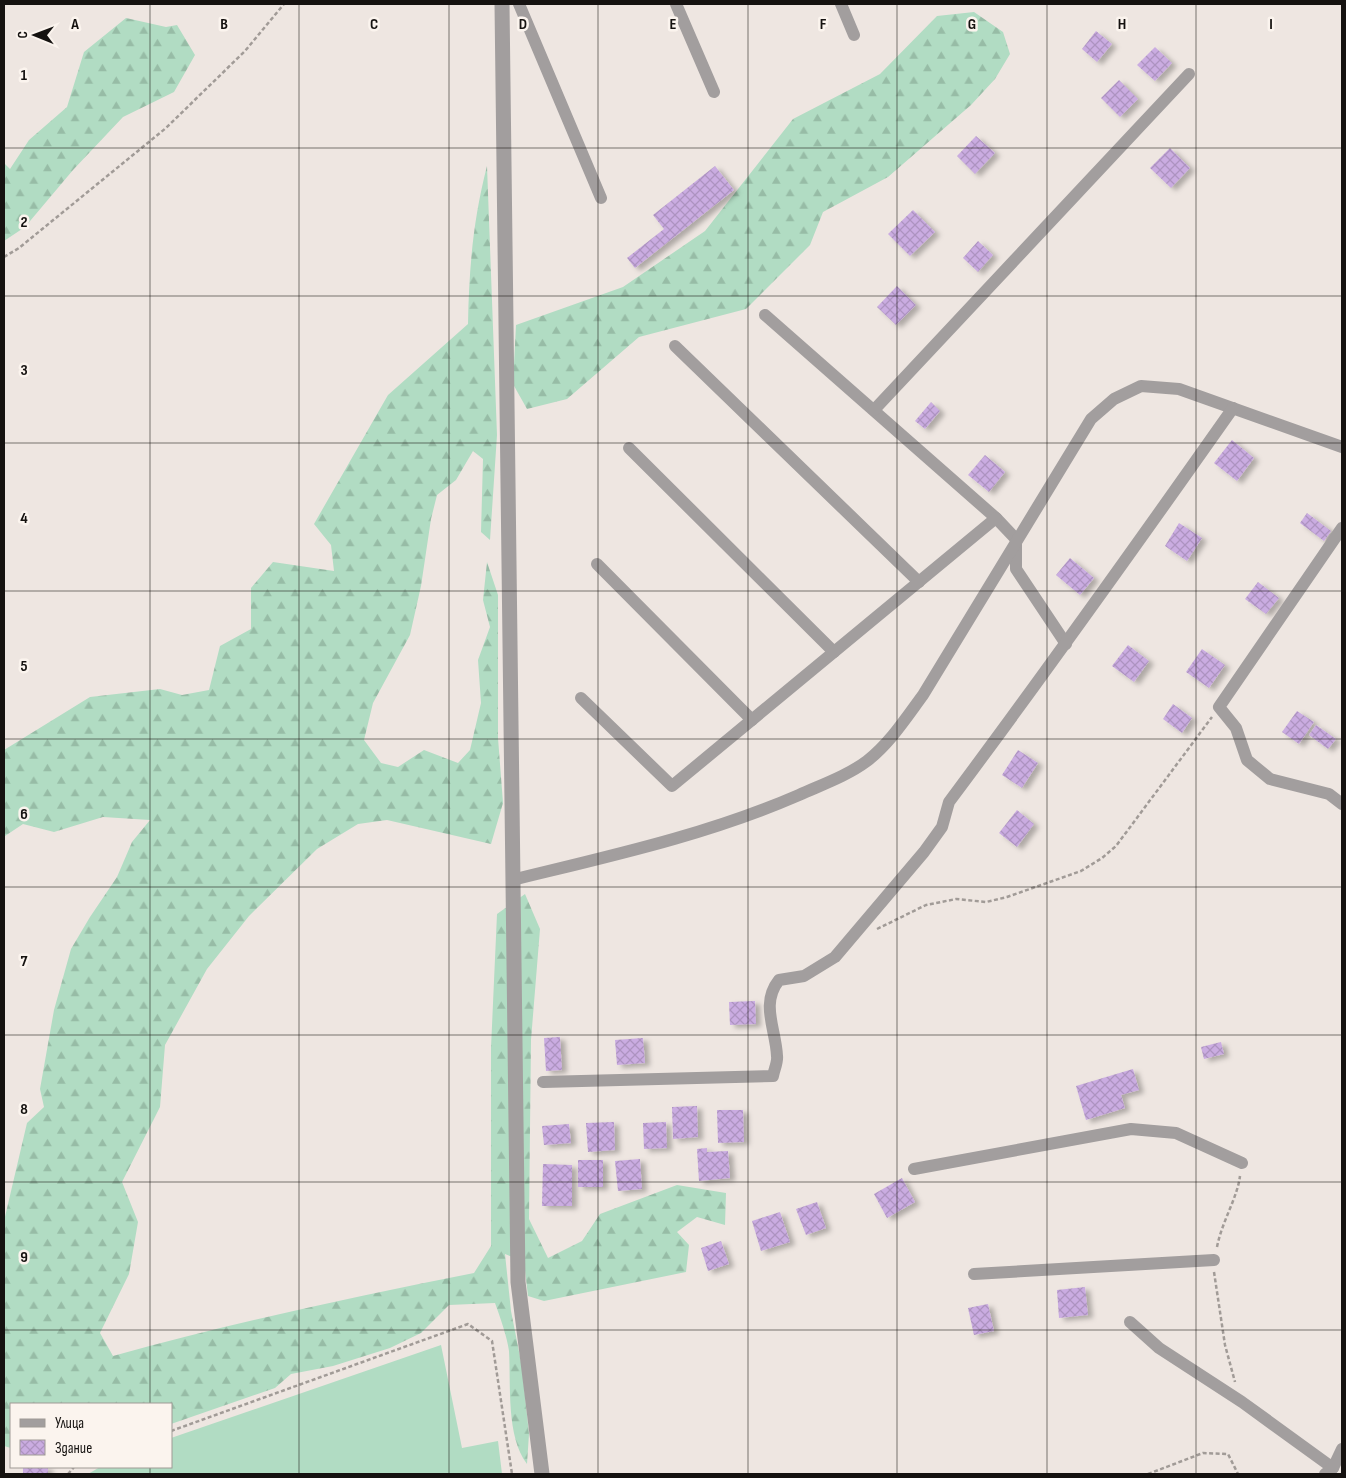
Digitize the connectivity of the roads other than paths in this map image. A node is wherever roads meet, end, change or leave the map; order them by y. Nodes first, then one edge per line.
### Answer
1 (502, 4) edge
2 (519, 4) edge
3 (676, 4) edge
4 (840, 4) edge
5 (854, 35) dead end
6 (1189, 74) dead end
7 (714, 92) dead end
8 (601, 198) dead end
9 (765, 315) dead end
10 (675, 346) dead end
11 (1233, 408) junction
12 (874, 410) junction
13 (1342, 447) edge
14 (629, 448) dead end
15 (996, 518) junction
16 (1342, 528) edge
17 (1016, 540) junction
18 (597, 564) dead end
19 (920, 582) junction
20 (1066, 644) junction
21 (834, 652) junction
22 (580, 698) dead end
23 (752, 720) junction
24 (1342, 804) edge
25 (512, 880) junction
26 (543, 1082) dead end
27 (1242, 1163) road end
28 (914, 1169) dead end
29 (1214, 1260) road end
30 (974, 1274) dead end
31 (1130, 1322) dead end
32 (1342, 1449) edge
33 (1329, 1471) edge
34 (542, 1474) edge

1 - 25 street
2 - 8 street
3 - 7 street
4 - 5 street
6 - 12 street
9 - 12 street
10 - 19 street
11 - 13 street
11 - 17 street
11 - 20 street
12 - 15 street
14 - 21 street
15 - 17 street
15 - 19 street
16 - 24 street
17 - 20 street
17 - 25 street
18 - 23 street
19 - 21 street
20 - 26 street
21 - 23 street
22 - 23 street
25 - 34 street
27 - 28 street
29 - 30 street
31 - 33 street
32 - 33 street

